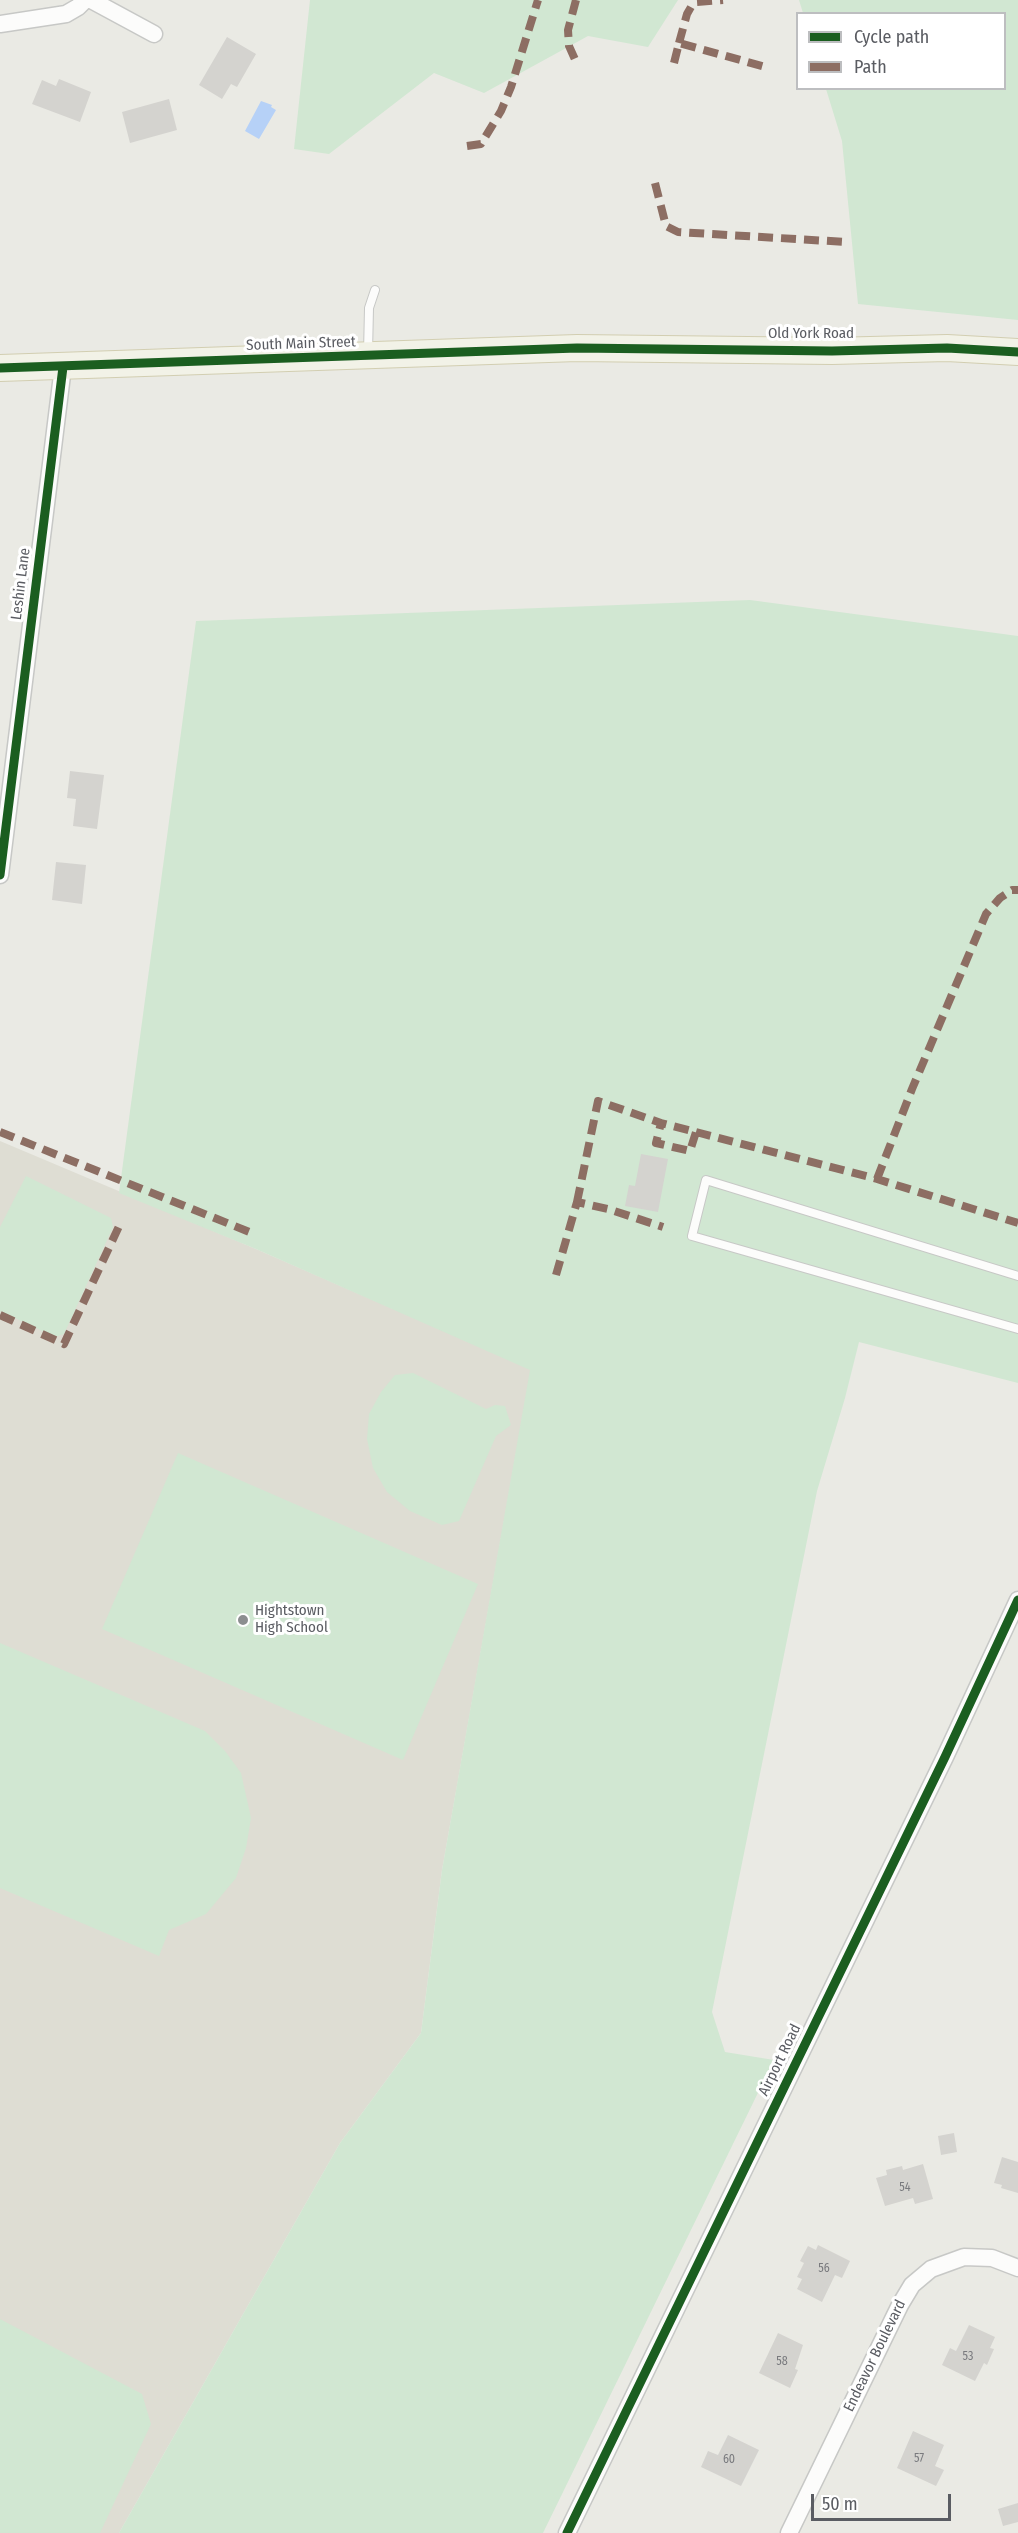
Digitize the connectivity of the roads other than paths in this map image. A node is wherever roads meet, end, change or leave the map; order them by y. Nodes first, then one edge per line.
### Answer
1 (85, 0) edge
2 (92, 0) edge
3 (0, 24) edge
4 (154, 34) dead end
5 (375, 290) dead end
6 (603, 348) joint
7 (1018, 352) edge
8 (368, 357) junction
9 (63, 367) junction
10 (0, 368) edge
11 (0, 875) edge
12 (1018, 1276) edge
13 (1018, 1329) edge
14 (1018, 1600) edge
15 (1018, 2268) edge
16 (567, 2533) edge
17 (789, 2533) edge

1 - 3 street
2 - 4 street
5 - 8 lane
6 - 7 main road, Old York Road
6 - 8 main road, South Main Street
8 - 9 main road, South Main Street
9 - 10 main road, South Main Street
9 - 11 street, Leshin Lane
12 - 13 lane
14 - 16 street, Airport Road
15 - 17 street, Endeavor Boulevard

